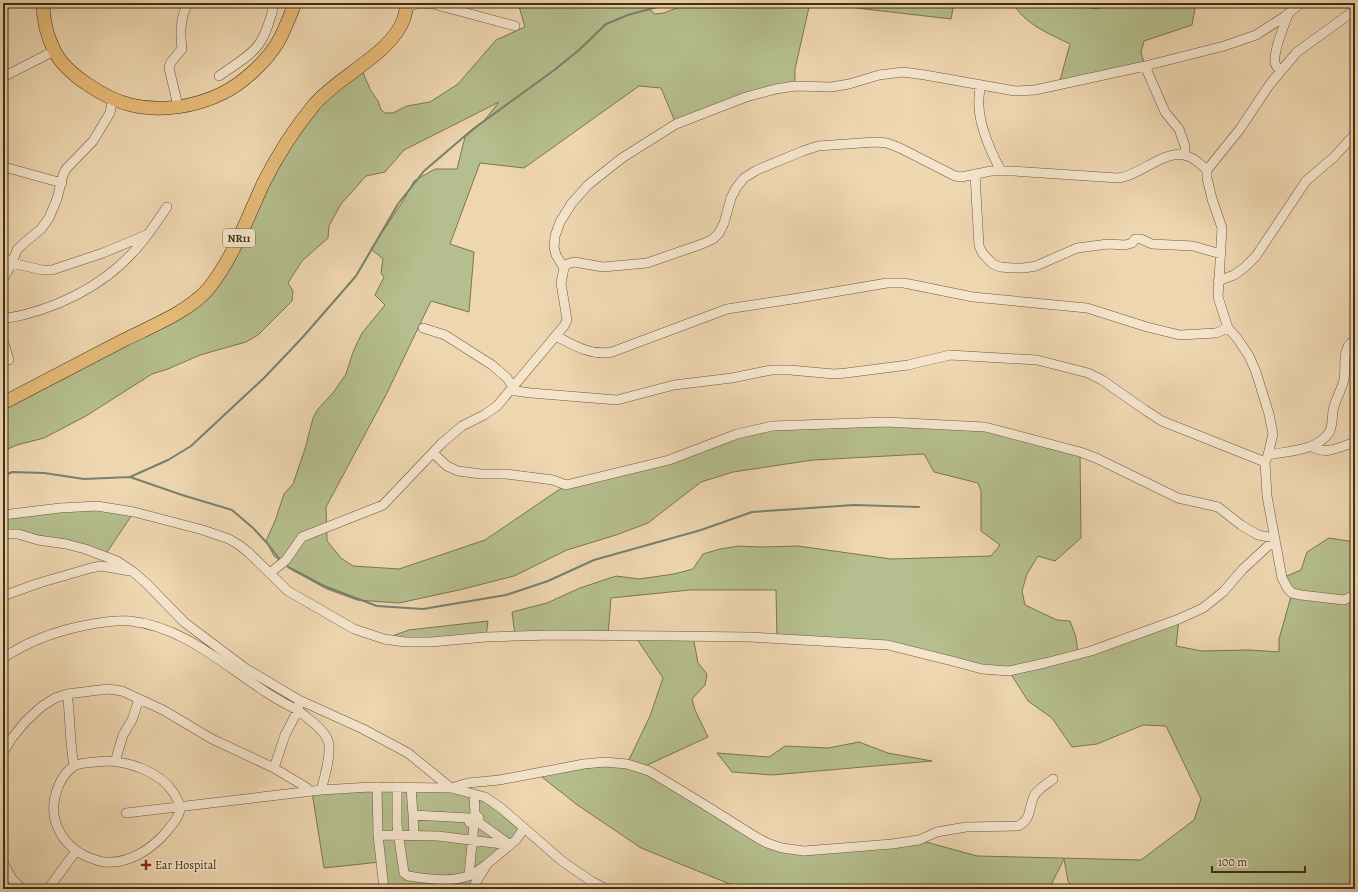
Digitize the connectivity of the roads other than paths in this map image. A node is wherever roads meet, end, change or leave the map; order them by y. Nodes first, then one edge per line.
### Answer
1 (43, 3) edge
2 (188, 3) edge
3 (274, 3) edge
4 (295, 3) edge
5 (1301, 3) edge
6 (406, 5) edge
7 (1355, 10) edge
8 (1288, 13) junction
9 (515, 26) dead end
10 (54, 51) junction
11 (1145, 66) junction
12 (1281, 71) junction
13 (4, 73) edge
14 (219, 76) dead end
15 (980, 85) junction
16 (113, 98) junction
17 (178, 106) junction
18 (1355, 134) edge
19 (1186, 155) junction
20 (3, 168) edge
21 (1207, 170) junction
22 (1001, 171) junction
23 (976, 174) junction
24 (62, 184) junction
25 (167, 207) dead end
26 (146, 235) junction
27 (1220, 254) junction
28 (3, 258) edge
29 (12, 263) junction
30 (564, 268) junction
31 (3, 280) edge
32 (1218, 282) junction
33 (3, 319) edge
34 (423, 328) dead end
35 (1228, 328) junction
36 (556, 336) junction
37 (3, 340) edge
38 (1355, 341) edge
39 (9, 360) dead end
40 (512, 388) junction
41 (3, 403) edge
42 (1355, 442) edge
43 (1311, 446) junction
44 (433, 453) junction
45 (1266, 458) junction
46 (3, 516) edge
47 (3, 534) edge
48 (1275, 540) junction
49 (132, 571) junction
50 (270, 573) junction
51 (1355, 595) edge
52 (3, 596) edge
53 (3, 658) edge
54 (67, 694) junction
55 (139, 699) junction
56 (299, 705) junction
57 (3, 752) edge
58 (116, 761) junction
59 (74, 765) junction
60 (274, 768) junction
61 (1053, 778) dead end
62 (377, 787) junction
63 (396, 788) junction
64 (411, 788) junction
65 (451, 788) junction
66 (321, 790) junction
67 (308, 792) junction
68 (474, 794) junction
69 (180, 806) junction
70 (126, 813) dead end
71 (413, 815) junction
72 (476, 823) junction
73 (524, 828) junction
74 (378, 835) junction
75 (414, 835) junction
76 (398, 836) junction
77 (472, 839) junction
78 (510, 845) junction
79 (76, 851) junction
80 (3, 863) edge
81 (487, 864) junction
82 (469, 875) junction
83 (22, 889) edge
84 (48, 889) edge
85 (384, 889) edge
86 (472, 889) edge
87 (606, 889) edge

1 - 10 highway
2 - 17 street
3 - 14 street
4 - 17 highway
5 - 8 street
6 - 9 street
6 - 41 highway, NR11
7 - 12 street
8 - 11 street
8 - 12 street
10 - 13 street
10 - 16 highway
11 - 15 street
11 - 19 street
12 - 21 street
15 - 22 street
15 - 30 street
16 - 17 highway
16 - 24 street
18 - 32 street
19 - 21 street
19 - 22 street
20 - 24 street
21 - 27 street
22 - 23 street
23 - 27 street
23 - 30 street
24 - 29 street
25 - 26 street
26 - 29 street
26 - 33 street
27 - 32 street
28 - 29 street
29 - 31 street
30 - 36 street
32 - 35 street
34 - 40 street
35 - 36 street
35 - 45 street
36 - 40 street
37 - 39 street
38 - 43 street
40 - 44 street
40 - 45 street
42 - 43 street
43 - 45 street
44 - 48 street
44 - 50 street
45 - 48 street
46 - 50 street
47 - 49 street
48 - 50 street
48 - 51 street
49 - 52 street
49 - 56 street
53 - 56 street
54 - 55 street
54 - 57 street
54 - 59 street
55 - 58 street
55 - 60 street
56 - 60 street
56 - 65 street
56 - 66 street
58 - 59 street
58 - 69 street
59 - 79 street
60 - 67 street
61 - 65 street
62 - 63 street
62 - 66 street
62 - 74 street
63 - 64 street
63 - 76 street
64 - 65 street
64 - 71 street
65 - 68 street
66 - 67 street
67 - 69 street
68 - 72 street
68 - 73 street
69 - 70 street
69 - 79 street
71 - 72 street
71 - 75 street
72 - 77 street
72 - 78 street
73 - 78 street
73 - 87 street
74 - 76 street
74 - 85 street
75 - 76 street
75 - 77 street
76 - 82 street
77 - 78 street
77 - 82 street
78 - 81 street
79 - 84 street
80 - 83 street
81 - 82 street
81 - 86 street

